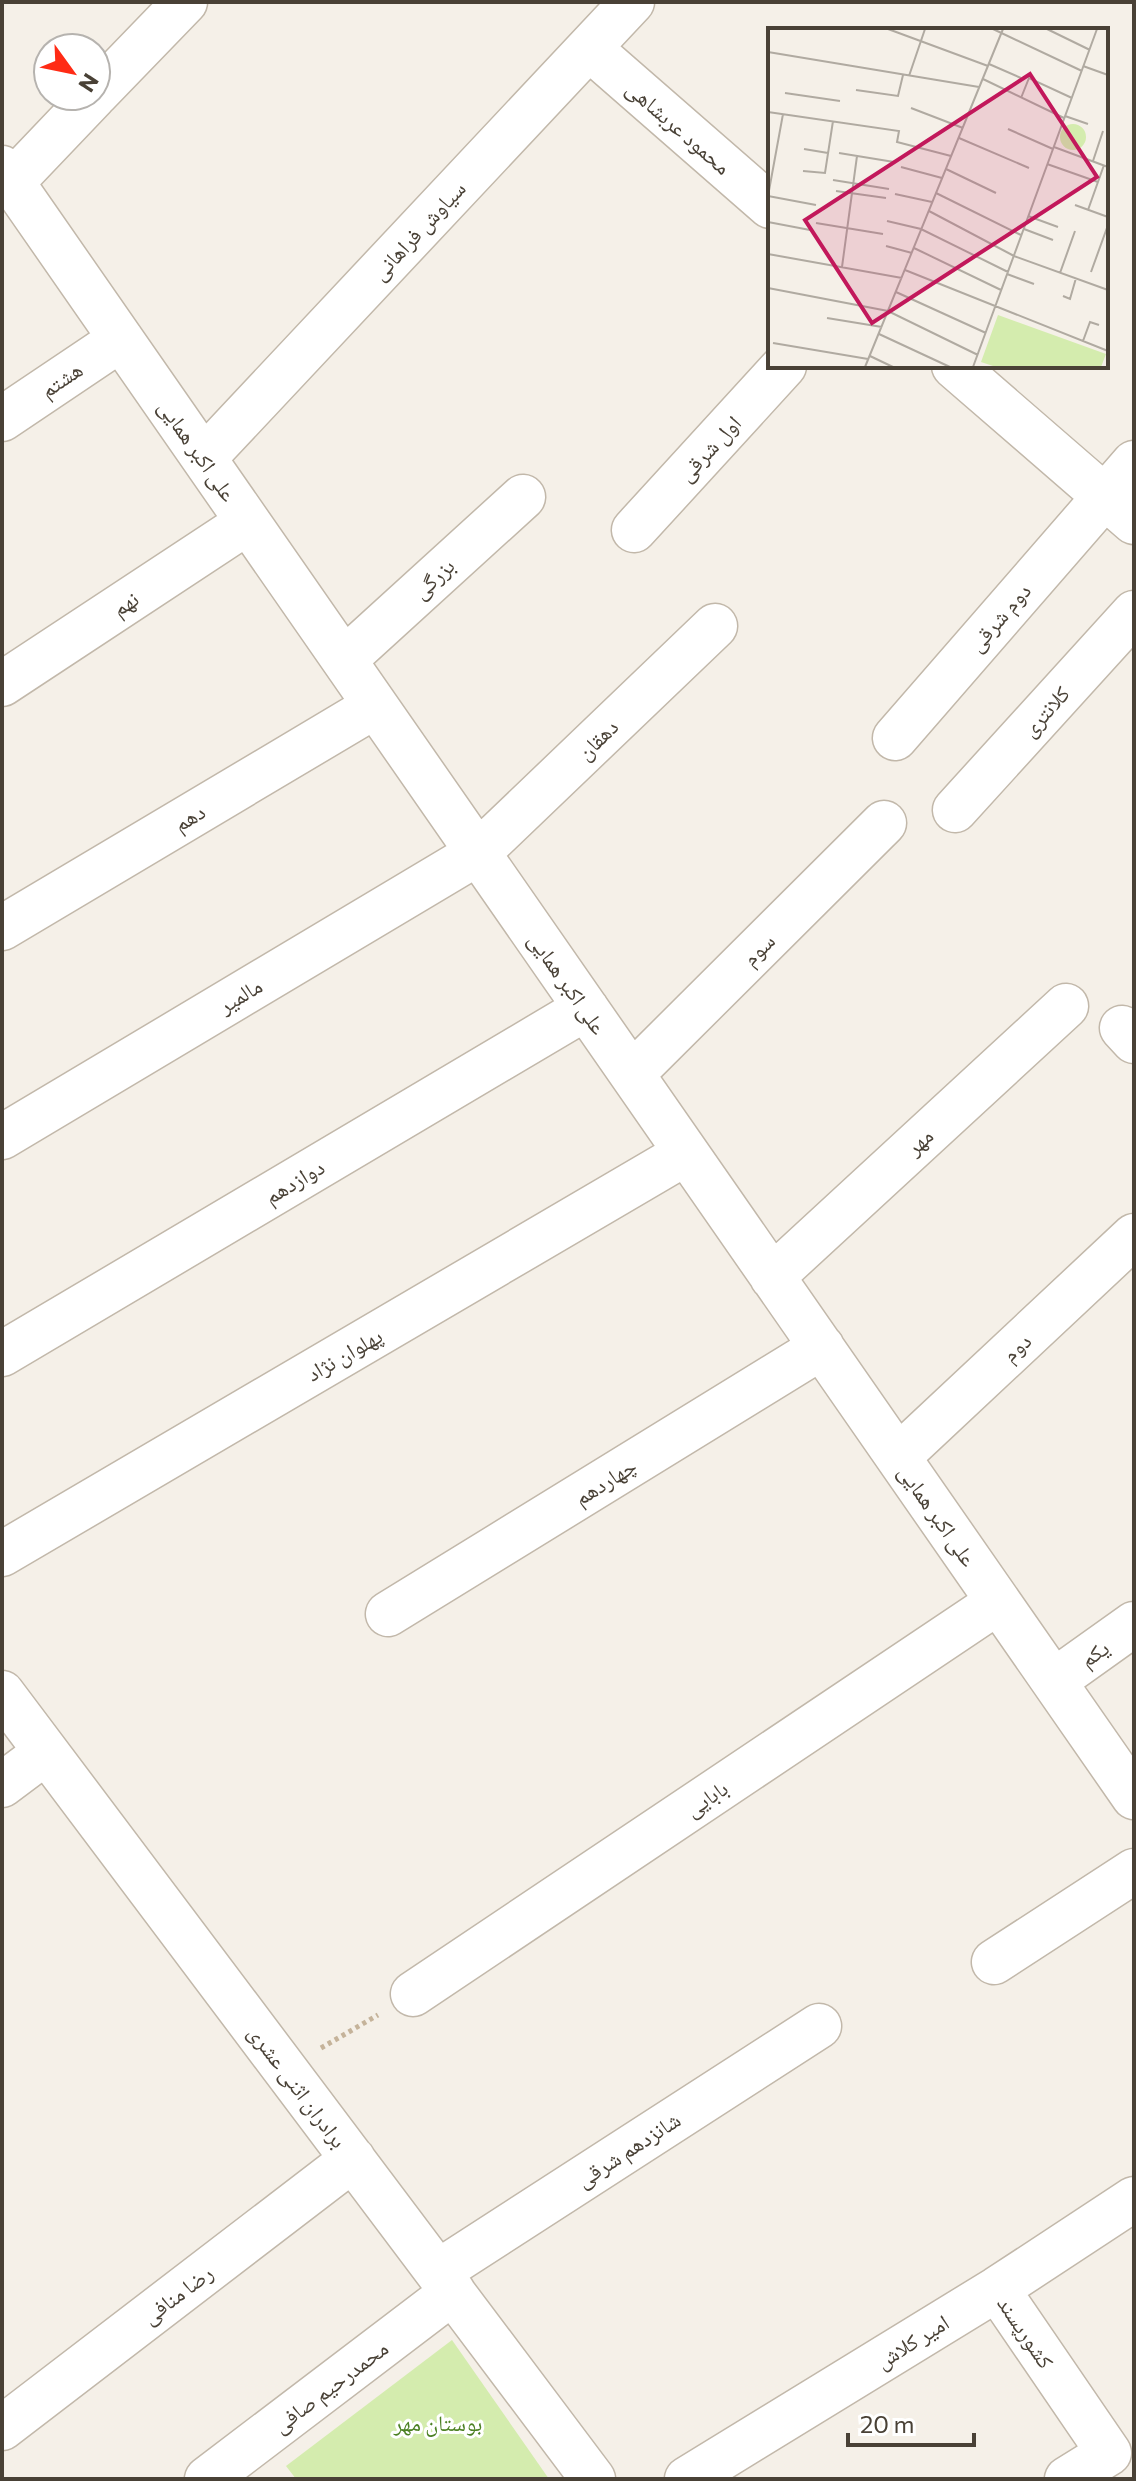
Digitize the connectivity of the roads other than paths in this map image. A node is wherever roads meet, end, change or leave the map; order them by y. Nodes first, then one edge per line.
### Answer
1 (185, 2) edge
2 (632, 2) edge
3 (589, 48) junction
4 (112, 77) edge
5 (77, 112) edge
6 (5, 179) edge
7 (768, 204) edge
8 (121, 339) junction
9 (782, 368) edge
10 (956, 368) edge
11 (2, 419) edge
12 (204, 458) junction
13 (1134, 463) edge
14 (523, 497) dead end
15 (1119, 509) edge
16 (248, 522) junction
17 (634, 530) dead end
18 (1134, 613) edge
19 (715, 626) dead end
20 (344, 660) junction
21 (2, 684) edge
22 (375, 706) junction
23 (895, 738) dead end
24 (955, 810) dead end
25 (884, 823) dead end
26 (478, 853) junction
27 (2, 928) edge
28 (1066, 1006) dead end
29 (586, 1008) junction
30 (632, 1074) junction
31 (2, 1137) edge
32 (686, 1153) junction
33 (1134, 1236) edge
34 (772, 1277) junction
35 (822, 1347) junction
36 (2, 1354) edge
37 (898, 1457) junction
38 (2, 1554) edge
39 (998, 1602) junction
40 (388, 1614) dead end
41 (1134, 1624) edge
42 (1054, 1681) junction
43 (2, 1693) edge
44 (46, 1752) junction
45 (2, 1785) edge
46 (1134, 1797) edge
47 (1134, 1871) edge
48 (994, 1962) dead end
49 (413, 1994) road end
50 (819, 2026) dead end
51 (353, 2159) junction
52 (1134, 2199) edge
53 (446, 2282) junction
54 (997, 2289) junction
55 (2, 2428) edge
56 (207, 2479) edge
57 (593, 2479) edge
58 (687, 2479) edge
59 (1067, 2479) edge

1 - 4 street
2 - 3 street, سیاوش فراهانی
3 - 7 street, محمود عربشاهی
3 - 12 street, سیاوش فراهانی
5 - 6 street
6 - 8 street, علی اکبر همایی
8 - 11 street, هشتم
8 - 12 street, علی اکبر همایی
9 - 17 street, اول شرقی
10 - 15 street
12 - 16 street, علی اکبر همایی
13 - 15 street, دوم شرقی
14 - 20 street, بزرگی
15 - 23 street, دوم شرقی
16 - 20 street, علی اکبر همایی
16 - 21 street, نهم
18 - 24 street, کلانتری
19 - 26 street, دهقان
20 - 22 street, علی اکبر همایی
22 - 26 street, علی اکبر همایی
22 - 27 street, دهم
25 - 30 street, سوم
26 - 29 street, علی اکبر همایی
26 - 31 street, مالمیر
28 - 34 street, مهر
29 - 30 street, علی اکبر همایی
29 - 36 street, دوازدهم
30 - 32 street, علی اکبر همایی
32 - 34 street, علی اکبر همایی
32 - 38 street, پهلوان نژاد
33 - 37 street, دوم
34 - 35 street, علی اکبر همایی
35 - 37 street, علی اکبر همایی
35 - 40 street, چهاردهم
37 - 39 street, علی اکبر همایی
39 - 42 street, علی اکبر همایی
39 - 49 street, بابایی
41 - 42 street, یکم
42 - 46 street, علی اکبر همایی
43 - 44 street, برادران اثنی عشری
44 - 45 street
44 - 51 street, برادران اثنی عشری
47 - 48 street
50 - 53 street, شانزدهم شرقی
51 - 53 street, برادران اثنی عشری
51 - 55 street, رضا منافی
52 - 54 street, امیر کلاش
53 - 56 street, محمدرحیم صافی
53 - 57 street, برادران اثنی عشری
54 - 58 street, امیر کلاش
54 - 59 street, کشورپسند

